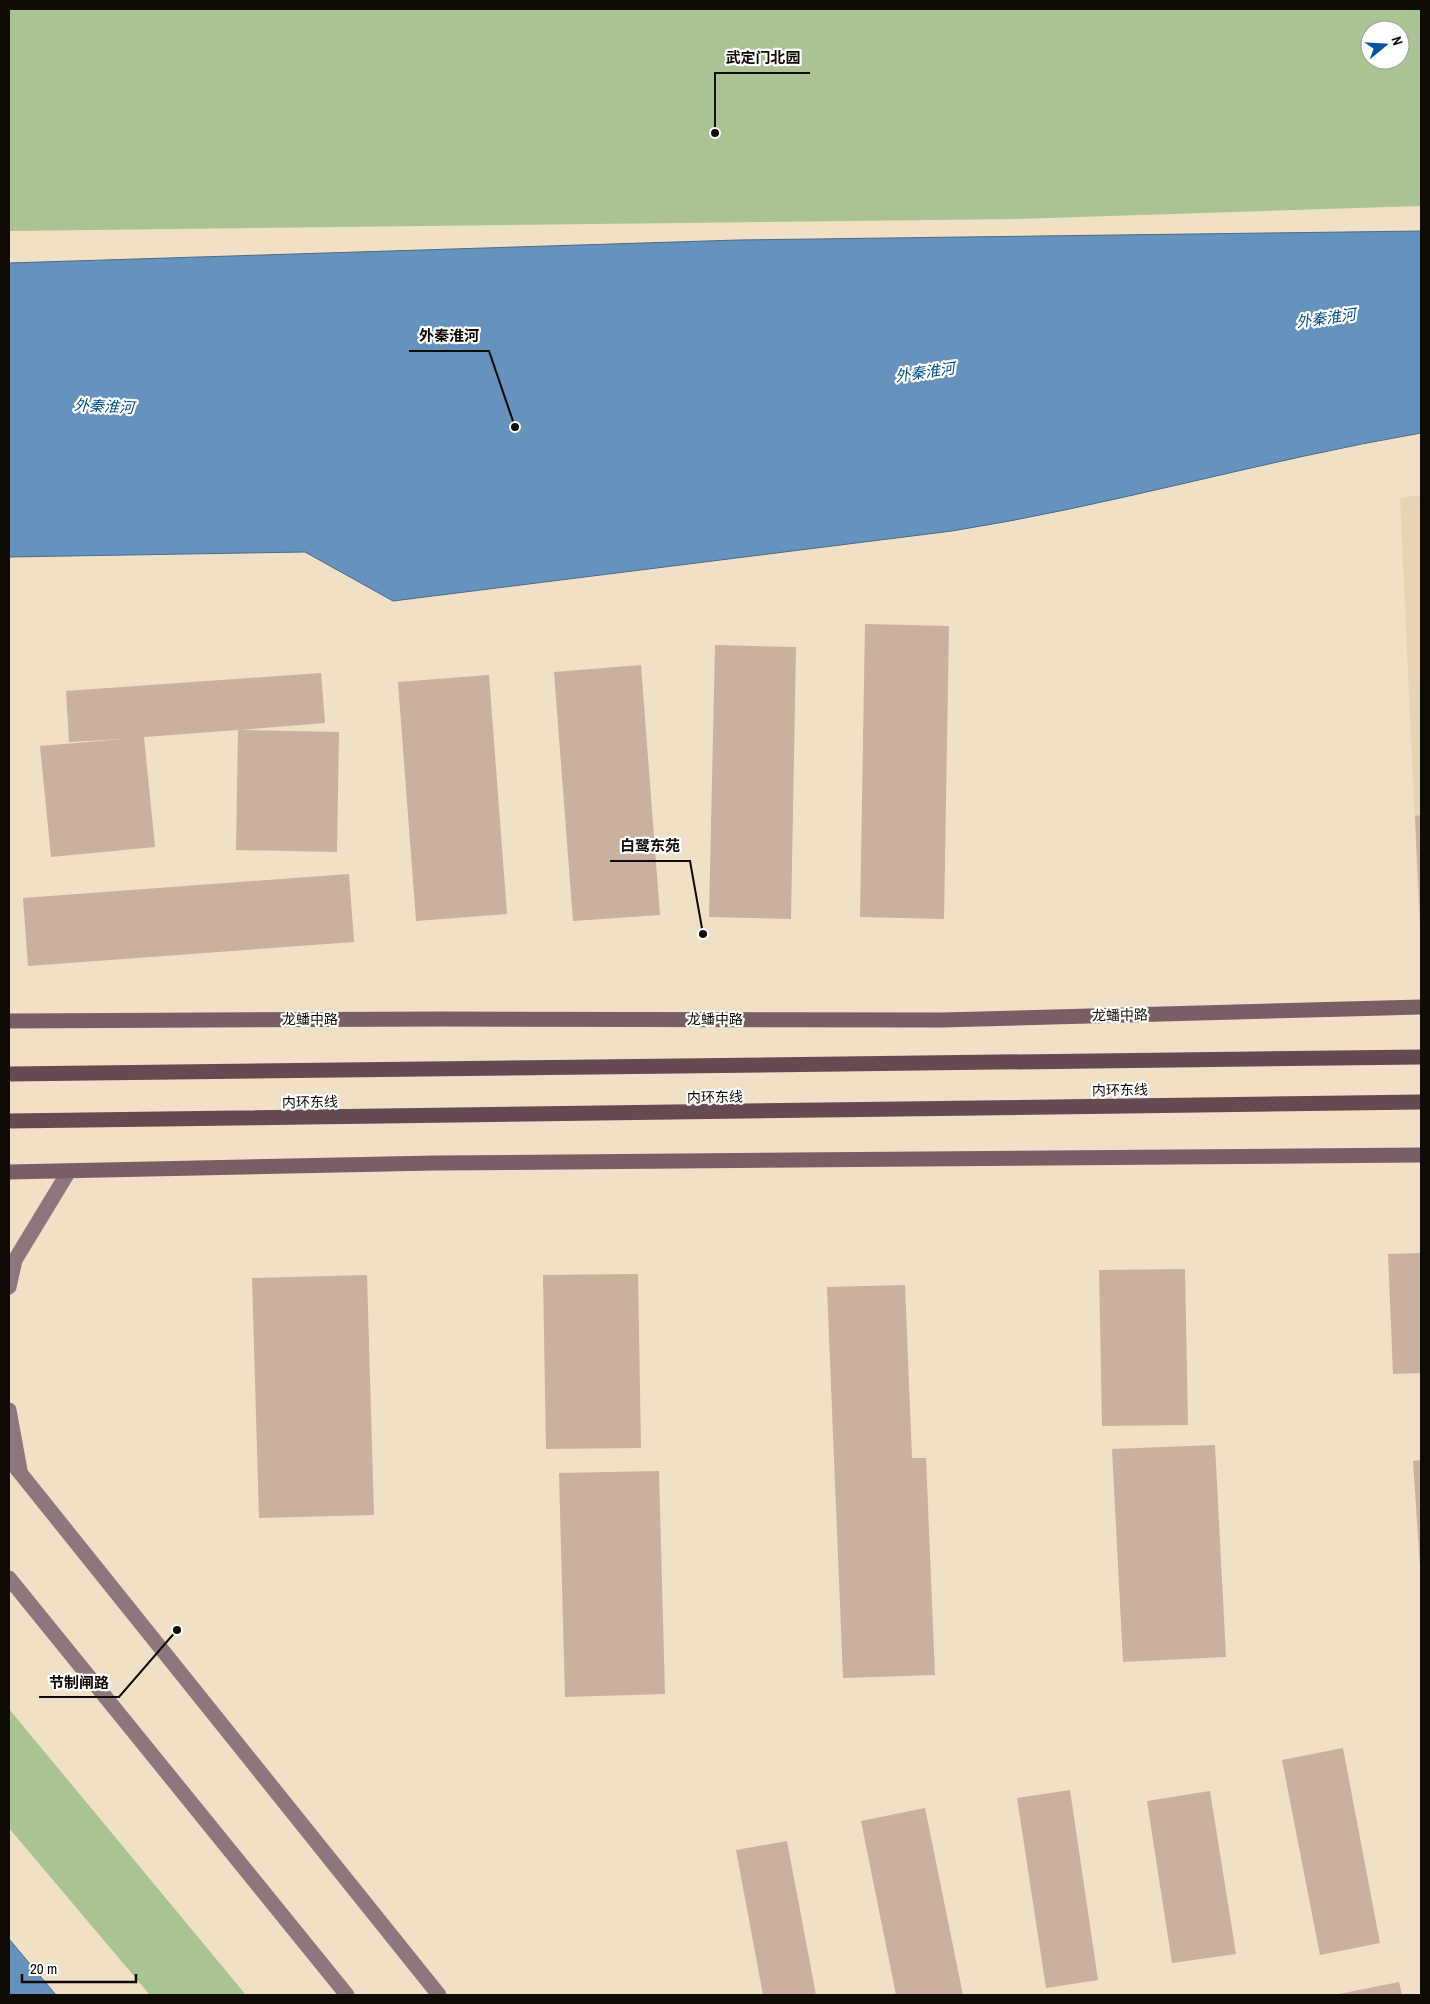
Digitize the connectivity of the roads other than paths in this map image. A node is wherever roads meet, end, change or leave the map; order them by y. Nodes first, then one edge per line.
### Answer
1 (1421, 1007) edge
2 (9, 1021) edge
3 (1421, 1057) edge
4 (9, 1074) edge
5 (1421, 1102) edge
6 (9, 1121) edge
7 (1421, 1155) edge
8 (9, 1172) edge
9 (69, 1172) junction
10 (9, 1287) edge
11 (9, 1410) edge
12 (9, 1459) edge
13 (20, 1472) junction
14 (9, 1578) edge
15 (347, 1995) edge
16 (439, 1995) edge

1 - 2 main road, 龙蟠中路
3 - 4 highway
5 - 6 highway, 内环东线
7 - 9 main road
8 - 9 main road
9 - 10 main road
11 - 13 main road
12 - 13 main road
13 - 16 main road
14 - 15 main road

